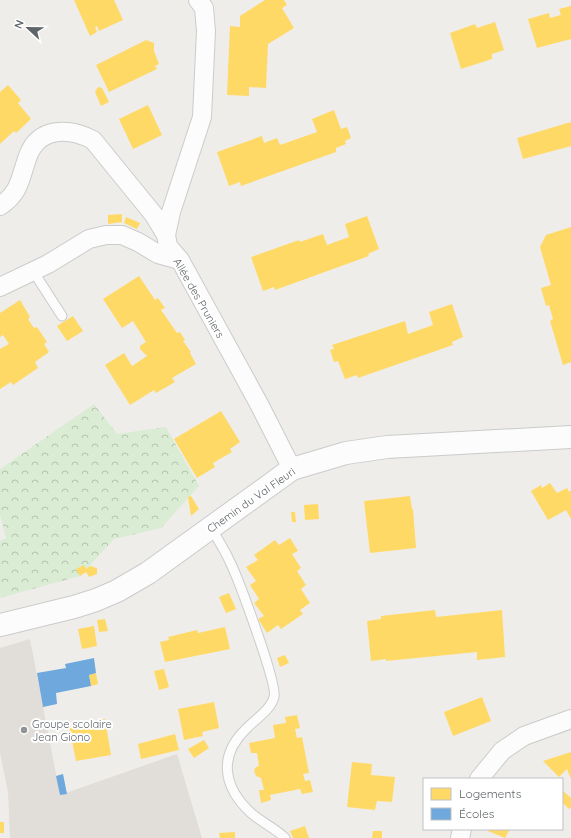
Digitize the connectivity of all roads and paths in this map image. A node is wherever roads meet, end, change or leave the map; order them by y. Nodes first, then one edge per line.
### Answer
1 (198, 0) edge
2 (0, 206) edge
3 (166, 235) junction
4 (180, 260) junction
5 (33, 271) junction
6 (0, 287) edge
7 (62, 316) dead end
8 (571, 437) edge
9 (292, 469) junction
10 (211, 527) junction
11 (0, 625) edge
12 (571, 719) edge
13 (480, 778) edge
14 (285, 838) edge

1 - 3 street
2 - 3 street, Allée des Pruniers
3 - 4 street, Allée des Pruniers
4 - 5 street
4 - 9 street, Allée des Pruniers
5 - 6 street
5 - 7 lane
8 - 9 street, Chemin du Val Fleuri
9 - 10 street, Chemin du Val Fleuri
10 - 11 street, Chemin du Val Fleuri
10 - 14 lane
12 - 13 street

